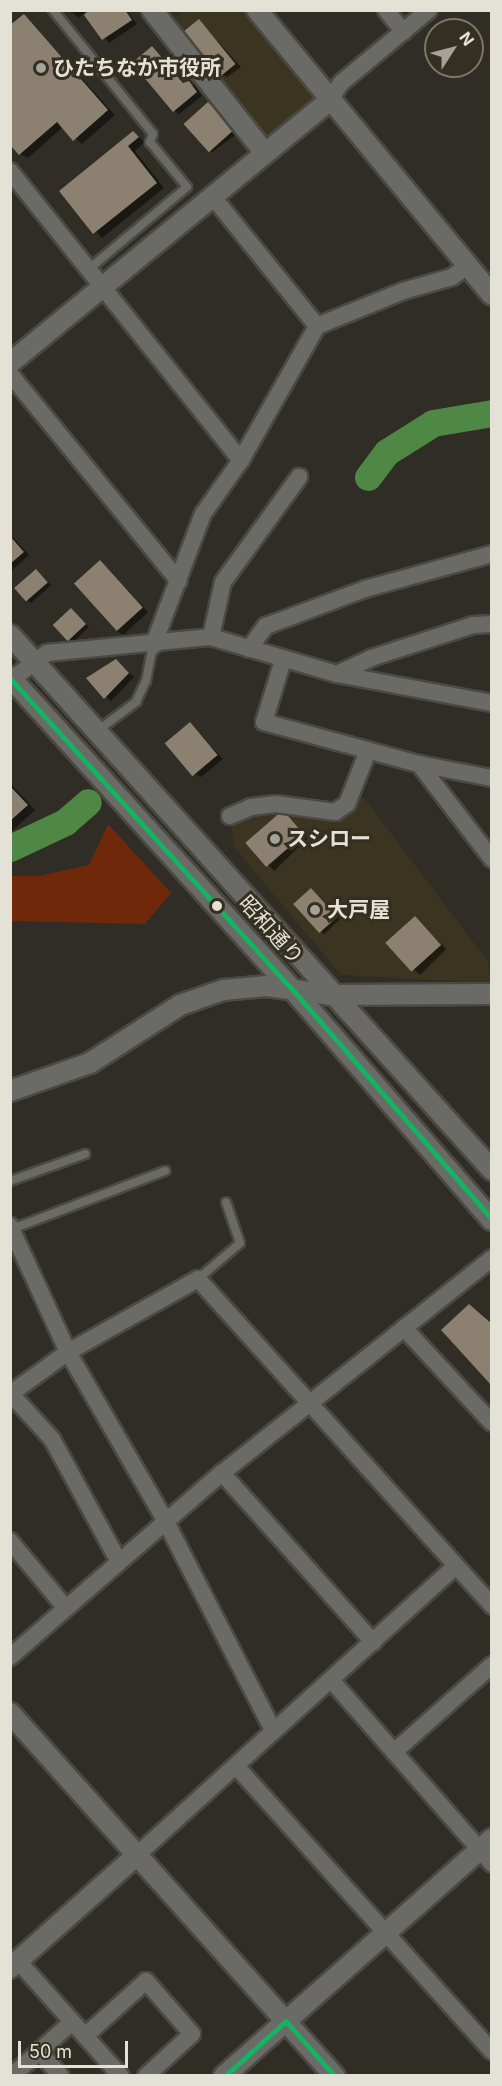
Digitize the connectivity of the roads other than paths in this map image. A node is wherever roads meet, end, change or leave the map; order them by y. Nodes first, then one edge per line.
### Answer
1 (53, 10) edge
2 (257, 10) edge
3 (386, 10) edge
4 (429, 10) edge
5 (161, 14) edge
6 (404, 32) junction
7 (330, 100) junction
8 (265, 153) junction
9 (10, 171) edge
10 (213, 197) junction
11 (467, 266) junction
12 (89, 269) junction
13 (104, 288) junction
14 (492, 295) edge
15 (318, 326) junction
16 (10, 363) edge
17 (10, 374) edge
18 (241, 460) junction
19 (300, 477) dead end
20 (492, 554) edge
21 (179, 581) junction
22 (492, 624) edge
23 (10, 635) edge
24 (211, 637) junction
25 (153, 646) junction
26 (249, 649) junction
27 (283, 660) junction
28 (33, 661) junction
29 (337, 674) junction
30 (11, 678) edge
31 (492, 703) edge
32 (97, 731) junction
33 (368, 751) junction
34 (419, 764) junction
35 (492, 778) edge
36 (230, 816) dead end
37 (492, 859) edge
38 (294, 991) junction
39 (492, 994) edge
40 (331, 995) junction
41 (10, 1090) edge
42 (85, 1154) dead end
43 (492, 1170) edge
44 (165, 1171) dead end
45 (10, 1181) edge
46 (226, 1202) dead end
47 (492, 1220) edge
48 (11, 1227) edge
49 (492, 1258) edge
50 (198, 1279) junction
51 (404, 1328) junction
52 (69, 1352) junction
53 (11, 1393) edge
54 (309, 1403) junction
55 (492, 1423) edge
56 (222, 1473) junction
57 (165, 1520) junction
58 (10, 1541) edge
59 (118, 1560) junction
60 (454, 1568) junction
61 (492, 1606) edge
62 (65, 1607) junction
63 (373, 1642) junction
64 (13, 1650) edge
65 (492, 1665) edge
66 (332, 1681) junction
67 (10, 1713) edge
68 (273, 1730) junction
69 (394, 1752) junction
70 (236, 1766) junction
71 (488, 1851) edge
72 (137, 1855) junction
73 (384, 1933) junction
74 (14, 1965) edge
75 (286, 2021) junction
76 (72, 2022) junction
77 (85, 2036) junction
78 (39, 2050) junction
79 (492, 2051) edge
80 (12, 2076) edge
81 (61, 2076) edge
82 (121, 2076) edge
83 (146, 2076) edge
84 (224, 2076) edge
85 (335, 2076) edge

1 - 12 lane
2 - 7 street
3 - 6 street
4 - 6 street
5 - 8 street
6 - 7 street
7 - 8 street
7 - 11 street
8 - 10 street
9 - 12 street
10 - 13 street
10 - 15 street
11 - 14 street
11 - 15 street
12 - 13 street
13 - 16 street
13 - 18 street
15 - 18 street
17 - 21 street
18 - 21 street
19 - 24 street
20 - 26 street
21 - 25 street
22 - 29 street
23 - 28 street, 昭和通り
24 - 25 street
24 - 26 street
25 - 28 street
25 - 32 lane
26 - 27 street
27 - 29 street
27 - 33 street
28 - 30 street
28 - 32 street, 昭和通り
29 - 31 street
30 - 38 street, 昭和通り
32 - 40 street, 昭和通り
33 - 34 street
33 - 36 street
34 - 35 street
34 - 37 street
38 - 40 street
38 - 41 street
38 - 47 street, 昭和通り
39 - 40 street
40 - 43 street, 昭和通り
42 - 45 lane
44 - 48 lane
46 - 50 lane
48 - 52 street
49 - 51 street
50 - 52 street
50 - 54 street
51 - 54 street
51 - 55 street
52 - 53 street
52 - 57 street
53 - 59 street
54 - 56 street
54 - 60 street
56 - 57 street
56 - 63 street
57 - 59 street
57 - 68 street
58 - 62 street
59 - 62 street
60 - 61 street
60 - 63 street
62 - 64 street
63 - 66 street
65 - 69 street
66 - 68 street
66 - 69 street
67 - 72 street
68 - 70 street
69 - 71 street
70 - 72 street
70 - 73 street
71 - 73 street
72 - 74 street
72 - 75 street
73 - 75 street
73 - 79 street
74 - 76 street
75 - 84 street
75 - 85 street
76 - 77 street
76 - 78 street
77 - 82 street
77 - 83 street
78 - 80 street
78 - 81 street

